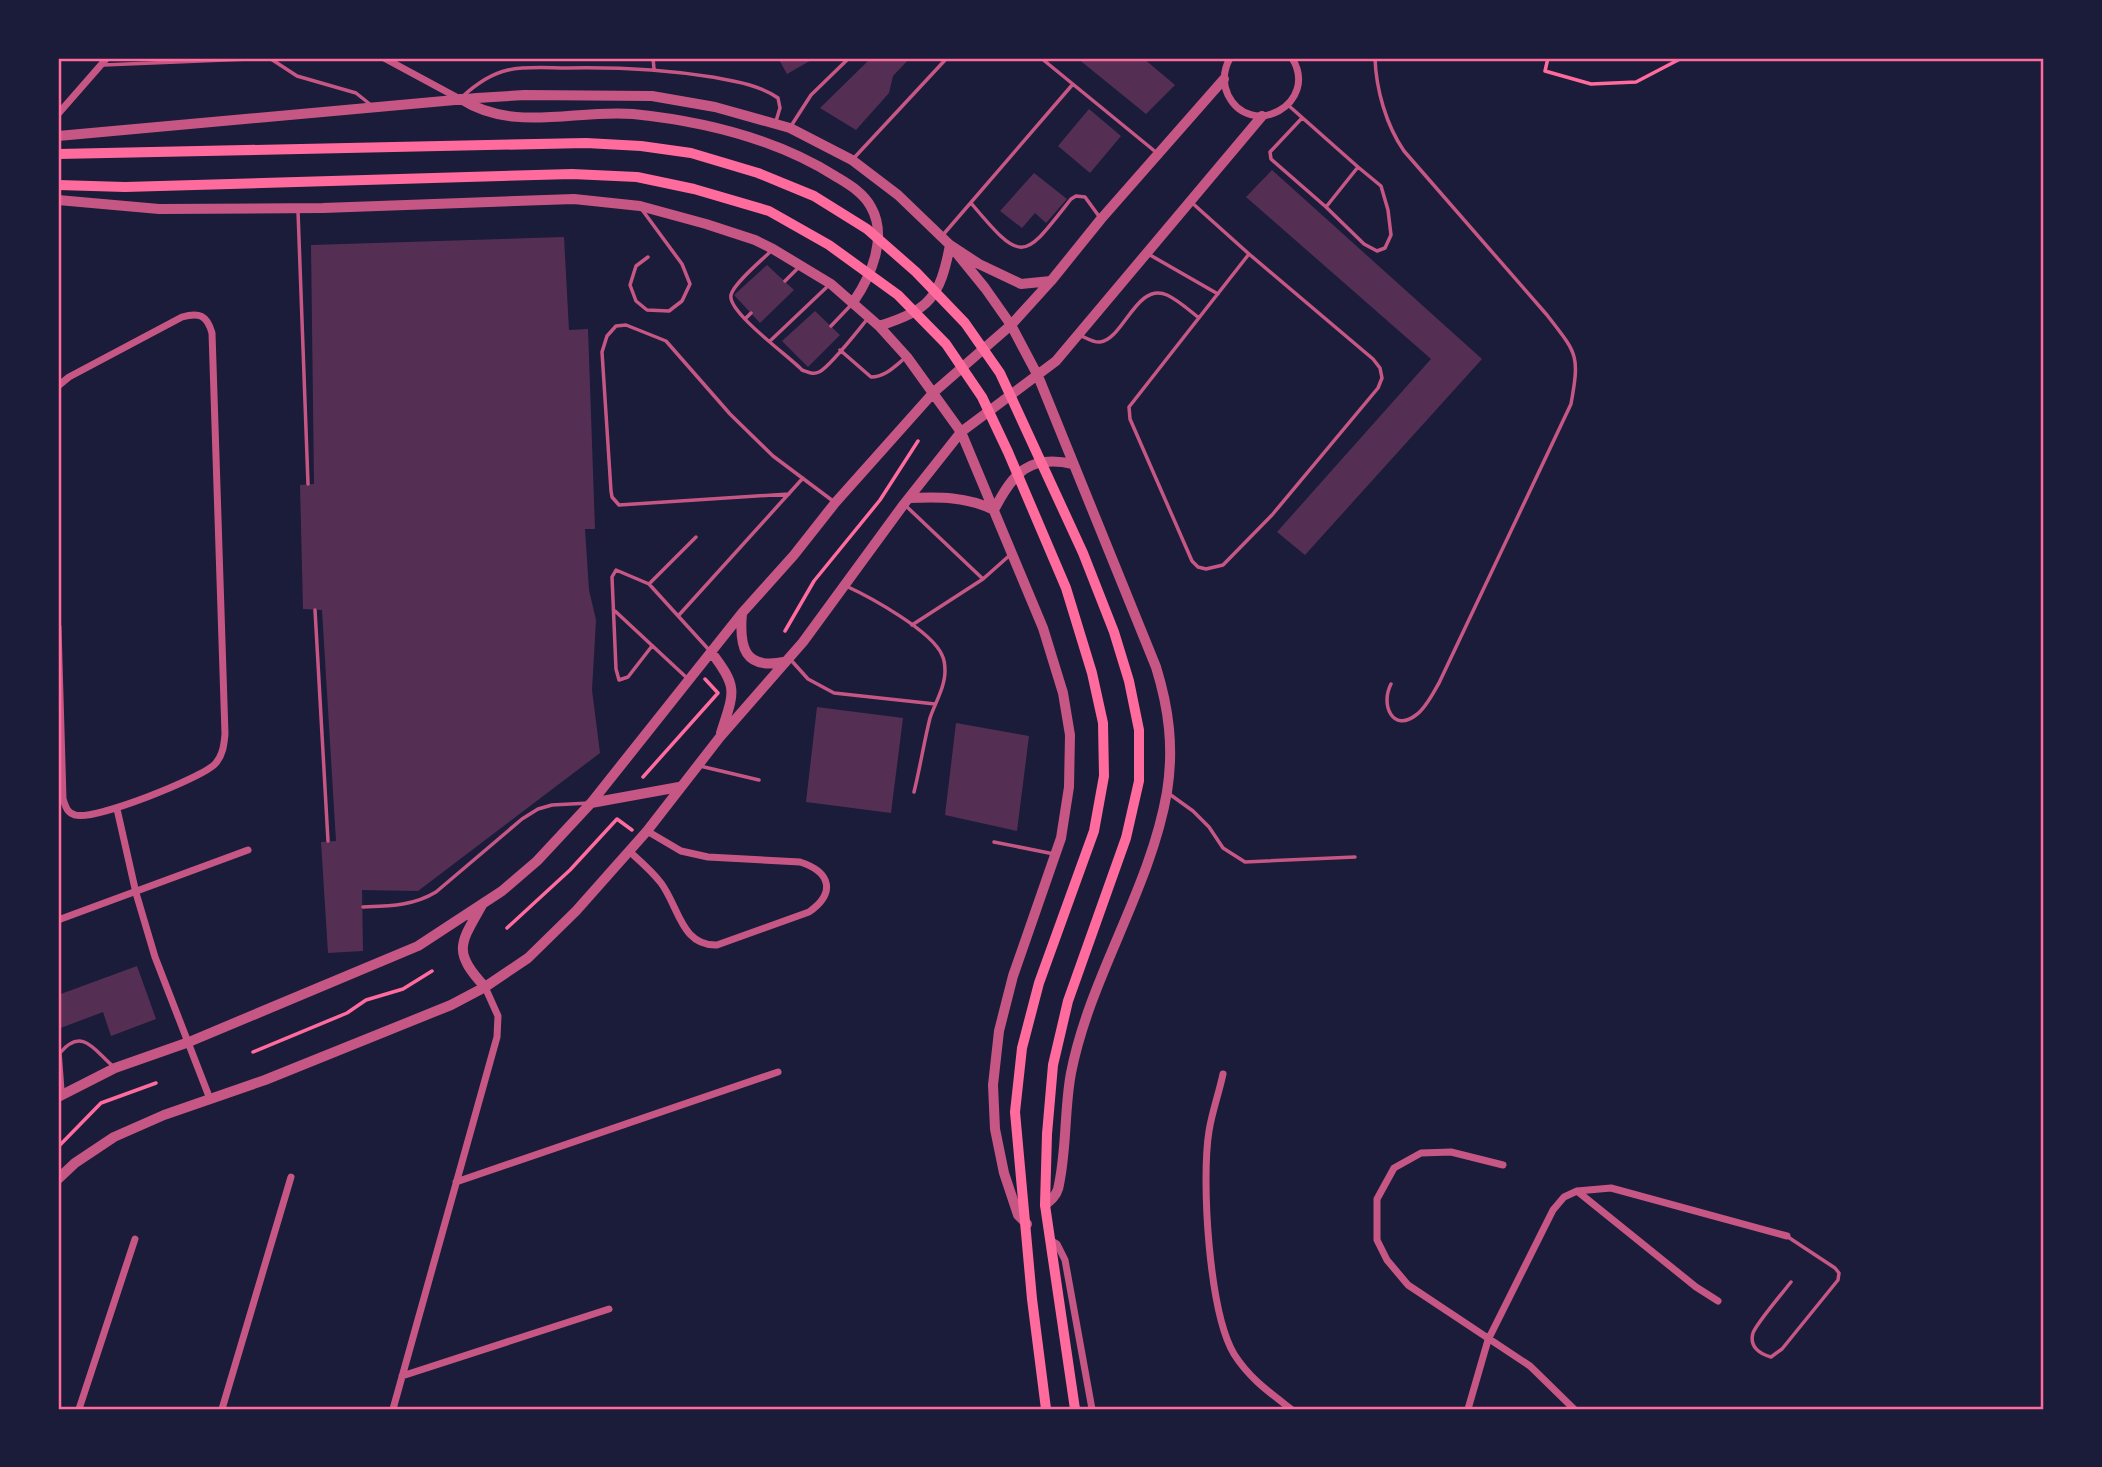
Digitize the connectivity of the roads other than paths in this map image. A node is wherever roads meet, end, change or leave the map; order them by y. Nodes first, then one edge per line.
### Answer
1 (107, 58) edge
2 (269, 58) edge
3 (277, 58) edge
4 (384, 58) edge
5 (614, 58) edge
6 (653, 58) edge
7 (849, 58) edge
8 (947, 58) edge
9 (1041, 58) edge
10 (1230, 58) edge
11 (1375, 58) edge
12 (1294, 59) edge
13 (101, 65) junction
14 (613, 66) junction
15 (654, 69) junction
16 (1224, 79) junction
17 (1073, 84) junction
18 (461, 99) junction
19 (1288, 105) junction
20 (374, 107) junction
21 (58, 114) edge
22 (1262, 116) junction
23 (1302, 118) junction
24 (775, 123) junction
25 (790, 128) junction
26 (58, 136) edge
27 (1157, 153) junction
28 (58, 154) edge
29 (852, 160) junction
30 (1358, 167) junction
31 (58, 185) edge
32 (58, 200) edge
33 (1189, 200) junction
34 (971, 203) junction
35 (640, 206) junction
36 (1326, 207) junction
37 (298, 208) junction
38 (1101, 219) junction
39 (941, 237) junction
40 (950, 245) junction
41 (773, 249) junction
42 (1146, 253) junction
43 (1249, 254) junction
44 (648, 257) dead end
45 (802, 265) junction
46 (785, 281) dead end
47 (1051, 281) junction
48 (831, 284) junction
49 (1218, 294) junction
50 (854, 302) junction
51 (751, 313) dead end
52 (870, 317) junction
53 (1199, 318) junction
54 (745, 319) junction
55 (1011, 325) junction
56 (831, 326) dead end
57 (879, 326) junction
58 (1078, 334) junction
59 (770, 341) junction
60 (840, 350) junction
61 (907, 357) junction
62 (799, 358) dead end
63 (795, 362) junction
64 (1038, 376) junction
65 (58, 386) edge
66 (934, 393) junction
67 (961, 432) junction
68 (1073, 464) junction
69 (803, 478) junction
70 (308, 484) dead end
71 (789, 494) junction
72 (906, 501) junction
73 (835, 503) junction
74 (994, 510) junction
75 (696, 537) dead end
76 (1011, 554) junction
77 (983, 579) junction
78 (649, 584) junction
79 (846, 586) junction
80 (315, 610) dead end
81 (615, 611) junction
82 (742, 613) junction
83 (679, 615) junction
84 (912, 625) junction
85 (58, 627) edge
86 (652, 646) junction
87 (711, 652) junction
88 (787, 659) junction
89 (689, 680) junction
90 (1391, 684) dead end
91 (935, 704) junction
92 (720, 737) junction
93 (697, 765) junction
94 (759, 780) dead end
95 (679, 787) junction
96 (914, 792) dead end
97 (1167, 792) junction
98 (591, 803) junction
99 (117, 809) junction
100 (644, 834) junction
101 (328, 841) dead end
102 (994, 842) dead end
103 (248, 850) dead end
104 (629, 850) junction
105 (1056, 855) junction
106 (1354, 857) dead end
107 (136, 892) junction
108 (482, 904) junction
109 (363, 907) dead end
110 (58, 920) edge
111 (485, 987) junction
112 (189, 1042) junction
113 (115, 1068) junction
114 (778, 1072) dead end
115 (1223, 1074) dead end
116 (61, 1095) edge
117 (210, 1099) junction
118 (1503, 1165) dead end
119 (291, 1177) dead end
120 (58, 1179) edge
121 (456, 1182) junction
122 (1577, 1191) junction
123 (1045, 1205) junction
124 (1027, 1224) junction
125 (1787, 1236) joint
126 (135, 1239) dead end
127 (1050, 1240) junction
128 (1791, 1282) dead end
129 (1718, 1301) dead end
130 (608, 1308) dead end
131 (1488, 1340) junction
132 (402, 1376) junction
133 (79, 1409) edge
134 (222, 1409) edge
135 (393, 1409) edge
136 (1046, 1409) edge
137 (1075, 1409) edge
138 (1092, 1409) edge
139 (1292, 1409) edge
140 (1468, 1409) edge
141 (1574, 1409) edge

1 - 13 street
2 - 3 lane
2 - 13 lane
2 - 20 lane
4 - 18 street
5 - 14 lane
6 - 15 lane
7 - 25 lane
8 - 29 lane
9 - 17 lane
10 - 16 street
11 - 90 lane
12 - 19 street
13 - 21 street
14 - 15 lane
14 - 18 lane
15 - 24 lane
16 - 22 street
16 - 27 street
17 - 27 lane
17 - 34 lane
18 - 20 street
18 - 24 street
18 - 50 street
19 - 22 street
19 - 23 lane
20 - 26 street
22 - 33 street
23 - 30 lane
23 - 36 lane
24 - 25 street
25 - 29 street
27 - 38 street
28 - 123 main road
29 - 39 street
30 - 36 lane
30 - 36 lane
31 - 124 main road
32 - 37 street
33 - 42 street
33 - 43 lane
34 - 38 lane
34 - 39 lane
35 - 37 street
35 - 41 street
35 - 44 lane
37 - 70 lane
38 - 47 street
39 - 40 street
40 - 47 street
40 - 55 street
40 - 57 street
41 - 45 street
41 - 54 lane
42 - 49 lane
42 - 58 street
43 - 49 lane
43 - 53 lane
45 - 46 lane
45 - 48 street
47 - 55 street
48 - 50 street
48 - 59 lane
49 - 53 lane
50 - 52 street
50 - 56 lane
51 - 54 lane
52 - 57 street
52 - 60 lane
53 - 58 lane
54 - 59 lane
55 - 64 street
55 - 66 street
57 - 61 street
58 - 64 street
59 - 63 lane
60 - 61 lane
60 - 63 lane
61 - 66 street
62 - 63 lane
64 - 67 street
64 - 68 street
65 - 99 street
66 - 67 street
66 - 73 street
67 - 72 street
67 - 74 street
68 - 74 street
68 - 97 street
69 - 71 lane
69 - 71 lane
69 - 73 lane
71 - 83 lane
72 - 74 street
72 - 77 lane
72 - 79 street
73 - 82 street
74 - 76 street
75 - 78 lane
76 - 77 lane
76 - 105 street
77 - 84 lane
78 - 81 lane
78 - 83 lane
79 - 84 lane
79 - 88 street
80 - 101 lane
81 - 86 lane
81 - 86 lane
82 - 87 street
82 - 88 street
83 - 87 lane
84 - 91 lane
85 - 99 street
86 - 89 lane
87 - 89 street
87 - 92 street
88 - 91 lane
88 - 92 street
89 - 98 street
91 - 96 lane
92 - 93 street
93 - 94 lane
93 - 95 street
95 - 98 street
95 - 100 street
97 - 106 lane
97 - 123 street
98 - 108 street
98 - 109 lane
99 - 107 street
100 - 104 street
100 - 104 street
102 - 105 lane
103 - 107 street
104 - 111 street
105 - 124 street
107 - 110 street
107 - 112 street
108 - 111 street
108 - 112 street
111 - 117 street
111 - 121 street
112 - 113 street
112 - 117 street
113 - 116 street
113 - 116 lane
114 - 121 street
115 - 139 street
117 - 120 street
118 - 131 street
119 - 134 street
121 - 132 street
122 - 125 street
122 - 129 street
122 - 131 street
123 - 127 main road
124 - 136 main road
125 - 128 lane
126 - 133 street
127 - 137 main road
127 - 138 street
130 - 132 street
131 - 140 street
131 - 141 street
132 - 135 street

